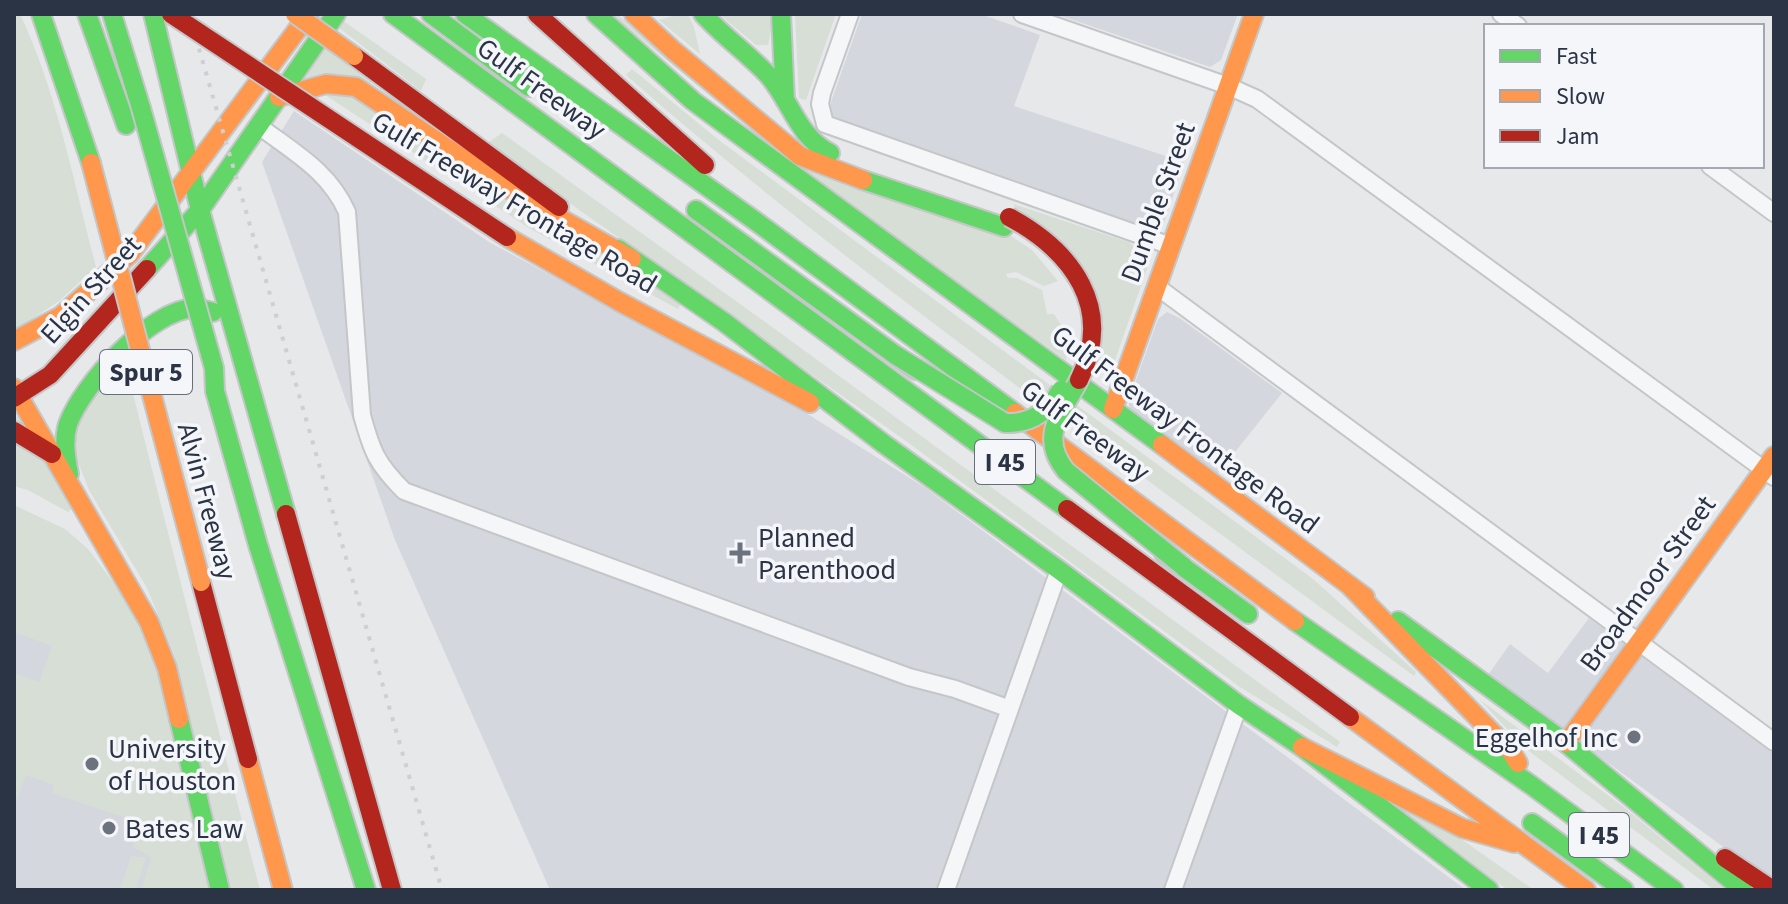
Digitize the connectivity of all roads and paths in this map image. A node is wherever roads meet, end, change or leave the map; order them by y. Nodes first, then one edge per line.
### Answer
1 (39, 14) edge
2 (87, 14) edge
3 (112, 14) edge
4 (153, 14) edge
5 (171, 14) edge
6 (295, 14) edge
7 (309, 14) edge
8 (336, 14) edge
9 (377, 14) edge
10 (393, 14) edge
11 (431, 14) edge
12 (465, 14) edge
13 (537, 14) edge
14 (596, 14) edge
15 (634, 14) edge
16 (781, 14) edge
17 (850, 14) edge
18 (1022, 14) edge
19 (1254, 14) edge
20 (705, 15) edge
21 (674, 51) junction
22 (450, 56) junction
23 (716, 56) junction
24 (763, 72) junction
25 (1228, 86) junction
26 (539, 95) dead end
27 (279, 97) junction
28 (732, 99) junction
29 (785, 100) junction
30 (259, 126) junction
31 (1713, 168) edge
32 (192, 174) junction
33 (685, 202) dead end
34 (200, 210) junction
35 (1774, 213) edge
36 (754, 220) junction
37 (1007, 222) junction
38 (1171, 246) junction
39 (632, 259) junction
40 (1156, 286) junction
41 (235, 332) junction
42 (14, 341) edge
43 (897, 356) junction
44 (215, 391) junction
45 (15, 394) edge
46 (1113, 409) junction
47 (14, 431) edge
48 (1014, 443) dead end
49 (884, 444) junction
50 (52, 454) junction
51 (1038, 461) dead end
52 (1771, 467) edge
53 (72, 487) junction
54 (1184, 567) junction
55 (1059, 570) junction
56 (1350, 586) junction
57 (1262, 624) dead end
58 (1639, 643) junction
59 (1239, 705) junction
60 (1010, 709) junction
61 (1774, 742) edge
62 (1566, 743) junction
63 (1302, 747) junction
64 (1531, 785) junction
65 (1641, 803) junction
66 (1516, 811) dead end
67 (1531, 847) junction
68 (220, 890) edge
69 (283, 890) edge
70 (366, 890) edge
71 (392, 890) edge
72 (946, 890) edge
73 (1173, 890) edge
74 (1489, 890) edge
75 (1586, 890) edge
76 (1624, 890) edge
77 (1674, 890) edge
78 (1743, 890) edge
79 (1773, 890) edge

1 - 69 main road, Alvin Freeway / Spur 5, bridge
2 - 44 main road
3 - 44 main road, bridge
4 - 32 main road
5 - 49 main road, Gulf Freeway Frontage Road, bridge
6 - 39 main road, Gulf Freeway Frontage Road, bridge
7 - 32 main road, Elgin Street
8 - 27 main road, Elgin Street
9 - 22 main road
10 - 22 main road, Gulf Freeway / I 45
11 - 26 main road, Gulf Freeway
12 - 36 main road, Gulf Freeway / I 45
13 - 36 main road
14 - 46 main road, Gulf Freeway Frontage Road
15 - 21 main road
16 - 29 main road
17 - 38 street
18 - 25 street
19 - 25 main road, Dumble Street
20 - 23 main road
20 - 24 main road
21 - 23 main road
21 - 28 main road
22 - 67 main road, Gulf Freeway / I 45
23 - 24 main road
23 - 28 main road
24 - 29 main road
25 - 38 main road, Dumble Street
25 - 52 street
27 - 30 main road, Elgin Street
27 - 39 main road
28 - 37 main road
29 - 37 main road
30 - 34 main road, Elgin Street
30 - 60 street
31 - 35 street
32 - 34 main road
32 - 42 main road, Elgin Street
33 - 43 main road, Gulf Freeway
34 - 41 main road
34 - 45 main road, Elgin Street
36 - 64 main road, Gulf Freeway / I 45
37 - 43 main road, bridge
37 - 54 main road, bridge
38 - 40 main road, Dumble Street
39 - 49 main road, Gulf Freeway Frontage Road
40 - 46 main road, Dumble Street
40 - 58 street
41 - 53 main road
41 - 71 main road
43 - 48 main road, Gulf Freeway, bridge
44 - 70 main road, Alvin Freeway / Spur 5
45 - 50 main road
46 - 56 main road, Gulf Freeway Frontage Road
47 - 50 main road
49 - 55 main road, Gulf Freeway Frontage Road
50 - 53 main road
51 - 54 main road, Gulf Freeway, bridge
52 - 58 main road, Broadmoor Street
53 - 68 main road
54 - 57 main road, Gulf Freeway
55 - 59 main road, Gulf Freeway Frontage Road
55 - 60 street
56 - 62 main road, Gulf Freeway Frontage Road
56 - 64 main road
58 - 61 street
58 - 62 main road, Broadmoor Street
59 - 63 main road, Gulf Freeway Frontage Road
59 - 73 street
60 - 72 street
62 - 65 main road, Gulf Freeway Frontage Road
63 - 67 main road
63 - 74 main road, Gulf Freeway Frontage Road
64 - 77 main road, Gulf Freeway / I 45
65 - 78 main road, Gulf Freeway Frontage Road
65 - 79 main road
66 - 76 main road
67 - 75 main road, Gulf Freeway / I 45

